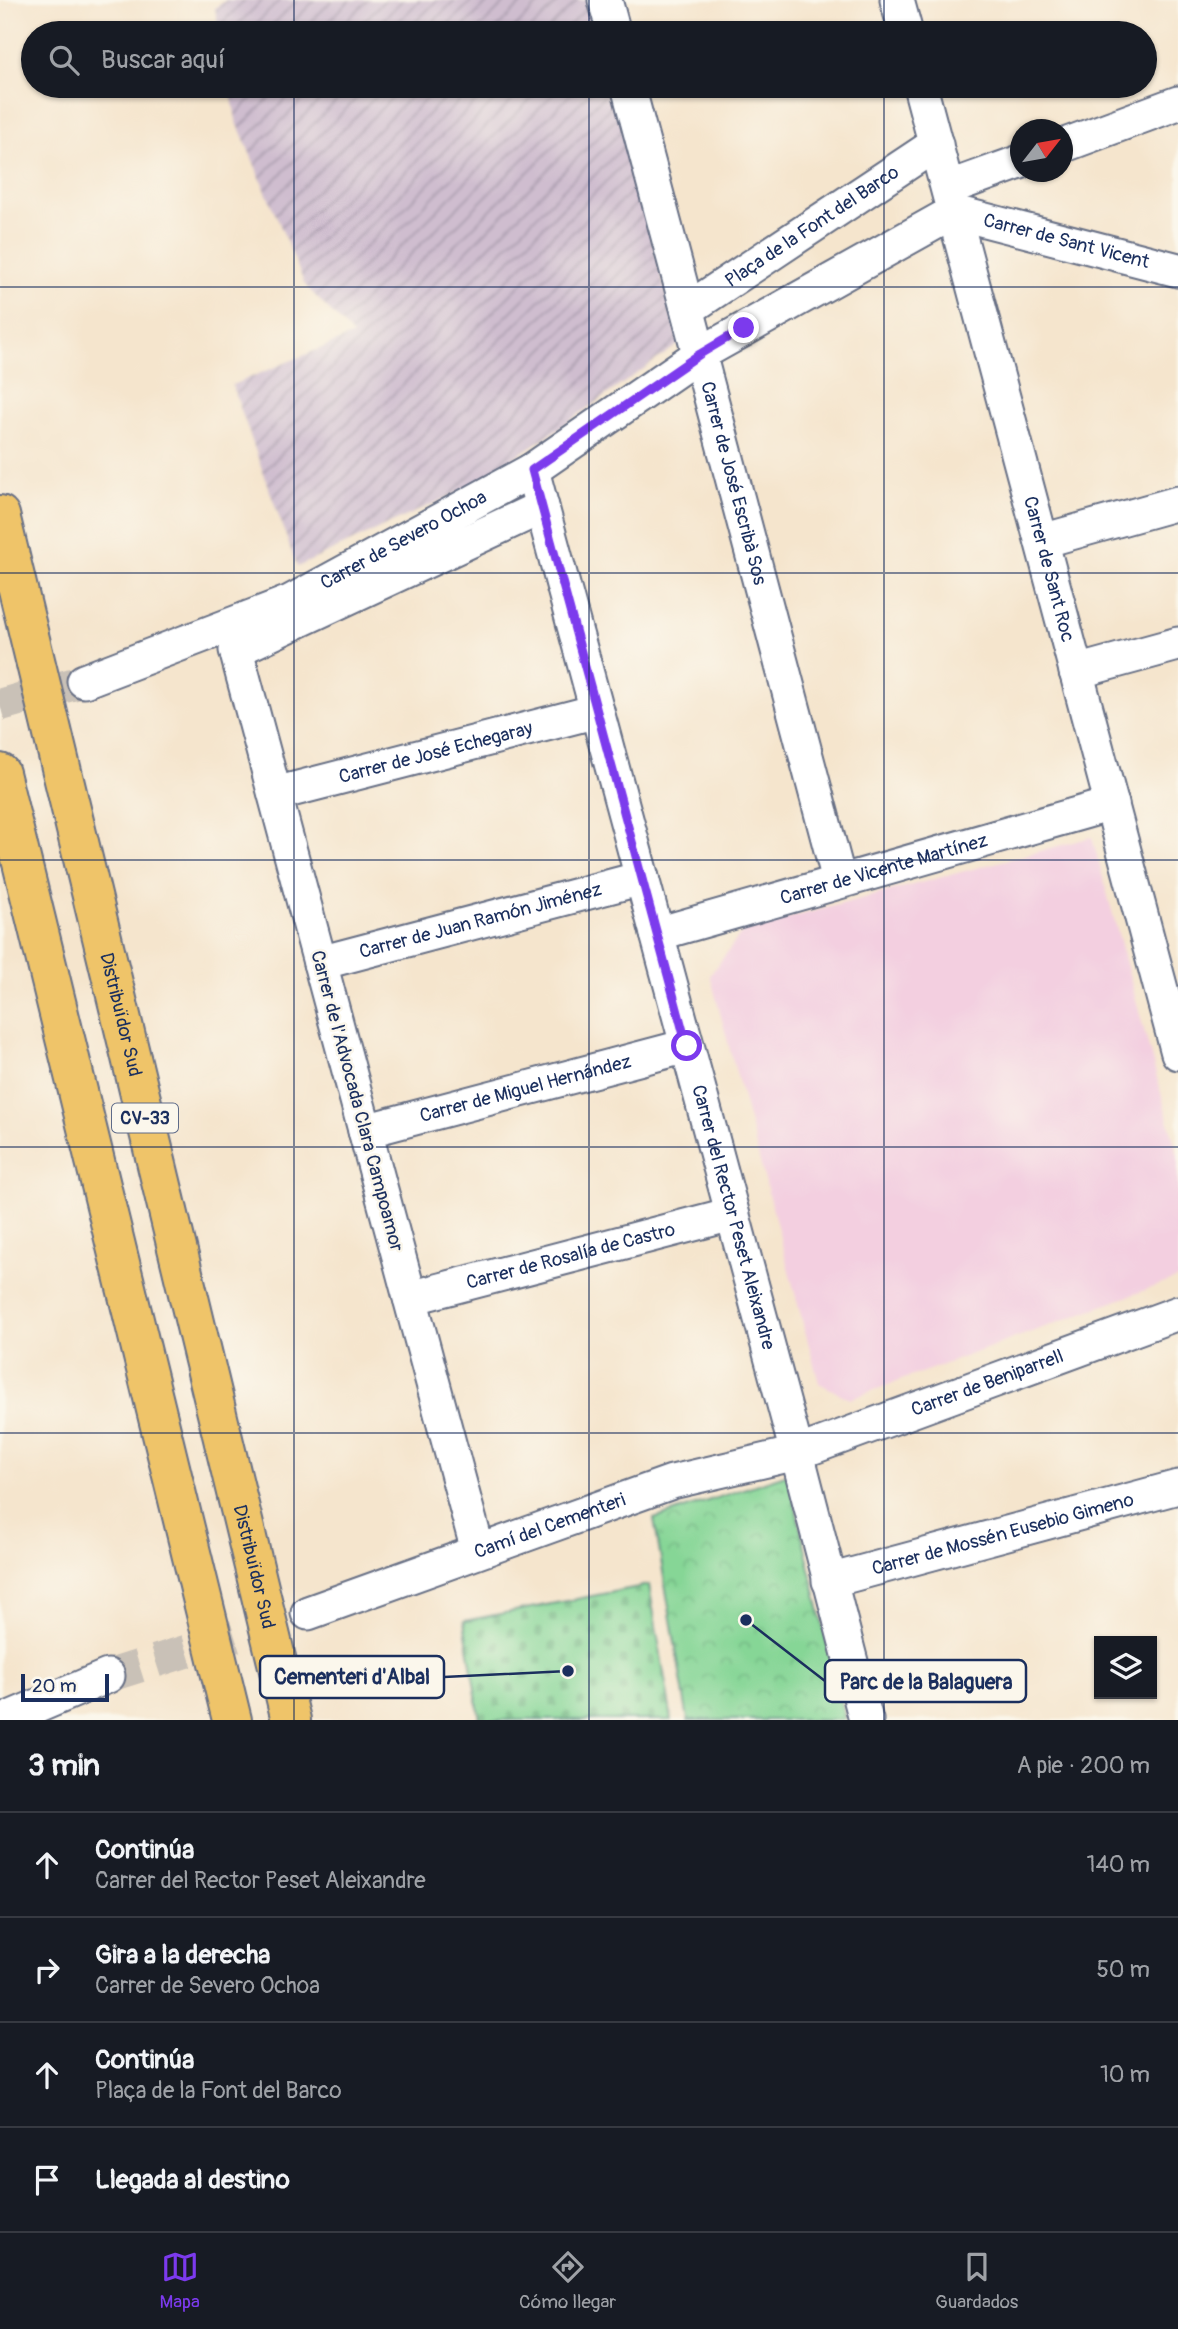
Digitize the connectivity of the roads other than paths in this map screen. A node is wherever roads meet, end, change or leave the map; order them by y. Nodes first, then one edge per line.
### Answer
1 (605, 0) edge
2 (897, 0) edge
3 (611, 21) edge
4 (903, 21) edge
5 (631, 98) edge
6 (923, 98) edge
7 (1178, 103) edge
8 (1073, 142) edge
9 (936, 144) junction
10 (1010, 168) edge
11 (951, 200) junction
12 (1178, 270) edge
13 (688, 309) junction
14 (700, 354) junction
15 (532, 470) junction
16 (1178, 503) edge
17 (542, 507) junction
18 (0, 515) edge
19 (1042, 541) junction
20 (1178, 644) edge
21 (236, 650) joint
22 (1076, 671) junction
23 (84, 681) tunnel mouth
24 (597, 711) junction
25 (0, 773) edge
26 (275, 794) junction
27 (1112, 804) junction
28 (642, 878) junction
29 (839, 880) junction
30 (657, 934) junction
31 (1165, 949) edge
32 (320, 963) junction
33 (687, 1046) junction
34 (1178, 1053) edge
35 (365, 1131) junction
36 (732, 1214) junction
37 (410, 1298) junction
38 (1178, 1313) edge
39 (797, 1453) junction
40 (1176, 1497) edge
41 (478, 1551) junction
42 (829, 1581) junction
43 (309, 1613) tunnel mouth
44 (108, 1676) tunnel mouth
45 (5, 1720) edge
46 (232, 1720) edge
47 (291, 1720) edge
48 (866, 1720) edge

1 - 3 street
2 - 4 street
5 - 13 street, Carrer de José Escribà Sos
6 - 9 street, Carrer de Sant Roc
7 - 8 street
9 - 11 street, Carrer de Sant Roc
9 - 13 street, Plaça de la Font del Barco
10 - 11 street
11 - 12 street, Carrer de Sant Vicent
11 - 14 street
11 - 19 street, Carrer de Sant Roc
13 - 14 street, Carrer de José Escribà Sos
14 - 15 street, Carrer de Severo Ochoa
14 - 29 street, Carrer de José Escribà Sos
15 - 17 street, Carrer del Rector Peset Aleixandre
15 - 23 street, Carrer de Severo Ochoa
16 - 19 street
17 - 21 street, Carrer de Severo Ochoa
17 - 24 street, Carrer del Rector Peset Aleixandre
18 - 47 highway, Distribuïdor Sud / CV-33
19 - 22 street, Carrer de Sant Roc
20 - 22 street
21 - 26 street, Carrer de l'Advocada Clara Campoamor
22 - 27 street, Carrer de Sant Roc
24 - 26 street, Carrer de José Echegaray
24 - 28 street, Carrer del Rector Peset Aleixandre
25 - 46 highway, CV-33
26 - 32 street, Carrer de l'Advocada Clara Campoamor
27 - 29 street, Carrer de Vicente Martínez
27 - 31 street, Carrer de Sant Roc
28 - 30 street, Carrer del Rector Peset Aleixandre
28 - 32 street, Carrer de Juan Ramón Jiménez
29 - 30 street, Carrer de Vicente Martínez
30 - 33 street, Carrer del Rector Peset Aleixandre
31 - 34 street, Carrer de Sant Roc
32 - 35 street, Carrer de l'Advocada Clara Campoamor
33 - 35 street, Carrer de Miguel Hernández
33 - 36 street, Carrer del Rector Peset Aleixandre
35 - 37 street, Carrer de l'Advocada Clara Campoamor
36 - 37 street, Carrer de Rosalía de Castro
36 - 39 street, Carrer del Rector Peset Aleixandre
37 - 41 street, Carrer de l'Advocada Clara Campoamor
38 - 39 street, Carrer de Beniparrell
39 - 41 street, Camí del Cementeri
39 - 42 street, Carrer del Rector Peset Aleixandre
40 - 42 street, Carrer de Mossén Eusebio Gimeno
41 - 43 street, Camí del Cementeri
42 - 48 street, Carrer del Rector Peset Aleixandre
44 - 45 street

